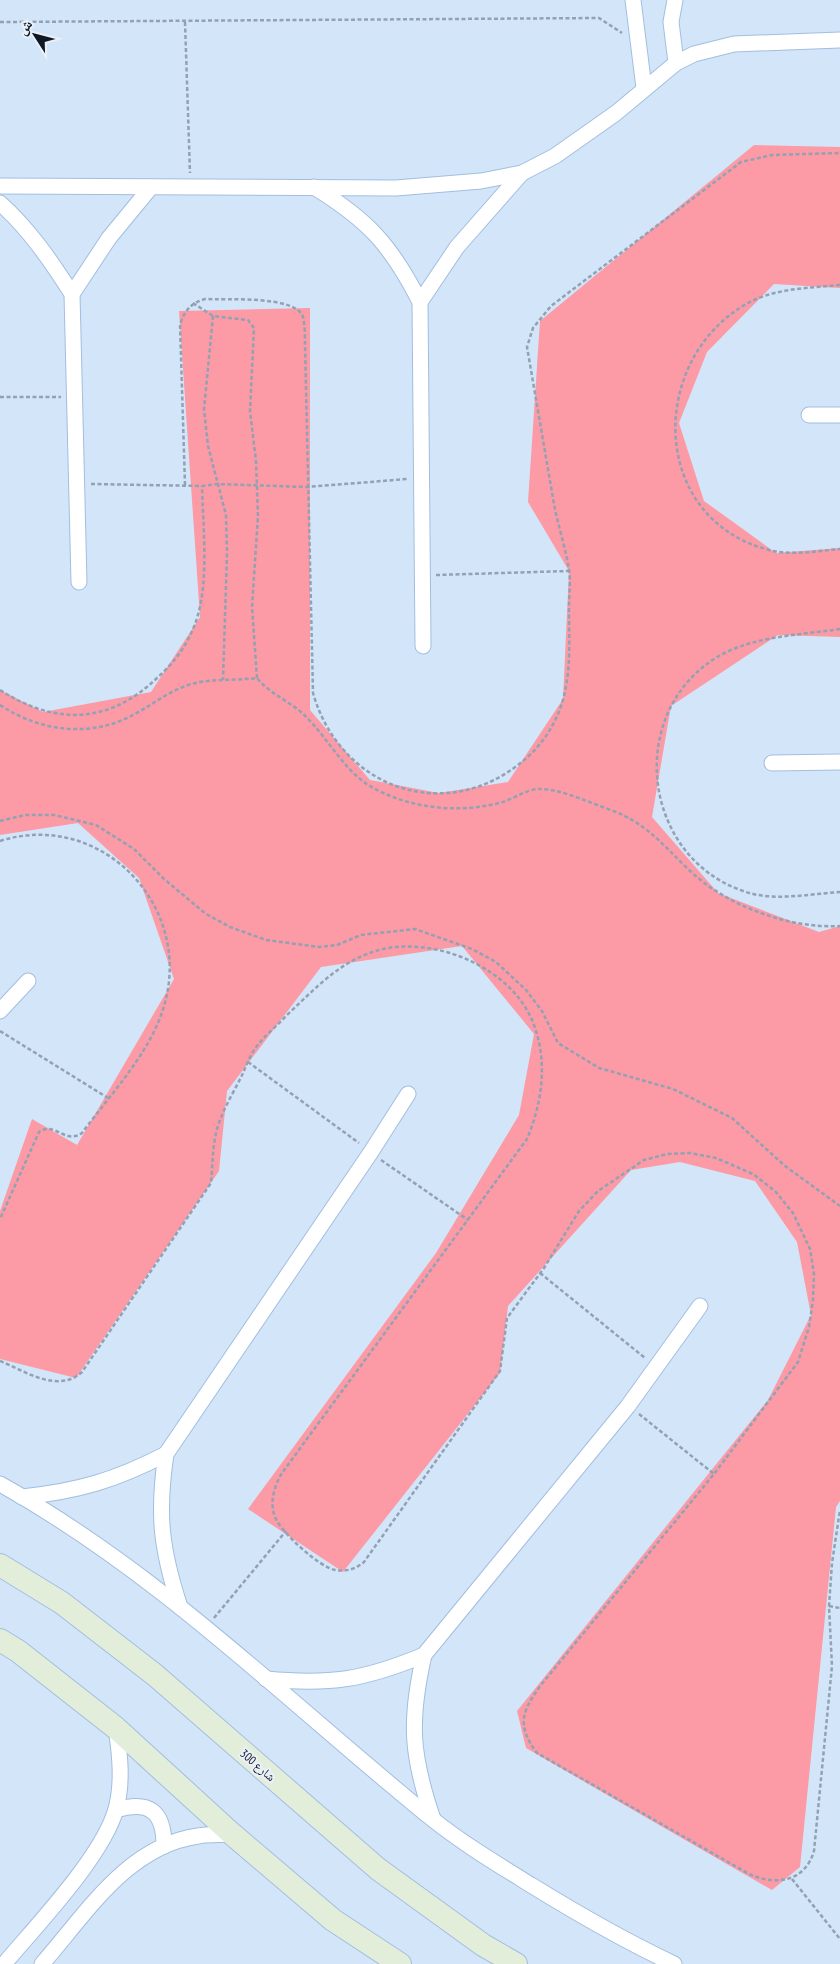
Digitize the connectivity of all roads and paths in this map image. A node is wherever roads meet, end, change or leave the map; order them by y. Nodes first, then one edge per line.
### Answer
1 (633, 0) edge
2 (675, 0) edge
3 (0, 22) edge
4 (185, 22) junction
5 (840, 40) edge
6 (639, 43) junction
7 (676, 63) junction
8 (644, 88) junction
9 (840, 153) edge
10 (522, 172) junction
11 (0, 186) edge
12 (312, 186) junction
13 (151, 187) junction
14 (191, 187) junction
15 (0, 203) edge
16 (840, 285) edge
17 (72, 294) junction
18 (420, 302) junction
19 (193, 303) junction
20 (213, 316) junction
21 (0, 397) edge
22 (74, 397) junction
23 (810, 415) dead end
24 (840, 415) edge
25 (421, 478) junction
26 (76, 484) junction
27 (217, 484) junction
28 (185, 485) junction
29 (258, 485) junction
30 (202, 486) junction
31 (307, 487) junction
32 (840, 549) edge
33 (569, 571) junction
34 (422, 575) junction
35 (79, 582) dead end
36 (840, 629) edge
37 (423, 646) dead end
38 (257, 678) junction
39 (223, 680) junction
40 (0, 690) edge
41 (0, 705) edge
42 (840, 762) edge
43 (772, 763) dead end
44 (0, 821) edge
45 (0, 841) edge
46 (840, 892) edge
47 (840, 926) edge
48 (28, 981) dead end
49 (0, 1011) edge
50 (0, 1031) edge
51 (248, 1062) junction
52 (408, 1094) dead end
53 (108, 1098) junction
54 (371, 1152) junction
55 (840, 1206) edge
56 (0, 1219) edge
57 (468, 1220) junction
58 (540, 1273) junction
59 (700, 1306) dead end
60 (0, 1361) edge
61 (656, 1367) junction
62 (628, 1406) junction
63 (166, 1454) junction
64 (714, 1474) junction
65 (0, 1484) edge
66 (22, 1497) junction
67 (840, 1510) edge
68 (286, 1531) junction
69 (0, 1565) edge
70 (828, 1606) junction
71 (180, 1607) junction
72 (840, 1608) edge
73 (205, 1629) junction
74 (0, 1640) edge
75 (424, 1655) junction
76 (266, 1679) junction
77 (116, 1728) junction
78 (116, 1810) junction
79 (433, 1819) junction
80 (232, 1834) junction
81 (164, 1846) junction
82 (792, 1879) junction
83 (840, 1939) edge
84 (4, 1964) edge
85 (42, 1964) edge
86 (400, 1964) edge
87 (516, 1964) edge
88 (674, 1964) edge

1 - 6 street
2 - 7 street
3 - 4 path
4 - 6 path
4 - 14 path
5 - 7 street
6 - 8 street
7 - 8 street
8 - 10 street
9 - 33 path
10 - 12 street
10 - 18 street
11 - 13 street
12 - 14 street
12 - 18 street
13 - 14 street
13 - 17 street
15 - 17 street
16 - 32 path
17 - 22 street
18 - 25 street
19 - 20 path
19 - 28 path
19 - 31 path
20 - 27 path
20 - 29 path
21 - 22 path
22 - 26 street
23 - 24 street
25 - 31 path
25 - 34 street
26 - 28 path
26 - 35 street
27 - 29 path
27 - 30 path
27 - 39 path
28 - 30 path
29 - 31 path
29 - 38 path
30 - 40 path
31 - 33 path
33 - 34 path
34 - 37 street
36 - 46 path
38 - 39 path
38 - 47 path
39 - 41 path
42 - 43 street
44 - 55 path
45 - 53 path
48 - 49 street
50 - 53 path
51 - 54 path
51 - 57 path
51 - 60 path
52 - 54 street
53 - 56 path
54 - 57 path
54 - 63 street
57 - 68 path
58 - 61 path
58 - 64 path
58 - 68 path
59 - 61 street
61 - 62 street
62 - 64 path
62 - 75 street
63 - 66 street
63 - 71 street
64 - 82 path
65 - 66 street
66 - 71 street
67 - 70 path
68 - 73 path
69 - 87 street, شارع 300
70 - 72 path
70 - 82 path
71 - 73 street
73 - 76 street
74 - 77 street
75 - 76 street
75 - 79 street
76 - 79 street
77 - 78 street
77 - 80 street
78 - 81 street
78 - 84 street
79 - 88 street
80 - 81 street
80 - 86 street
81 - 85 street
82 - 83 path

